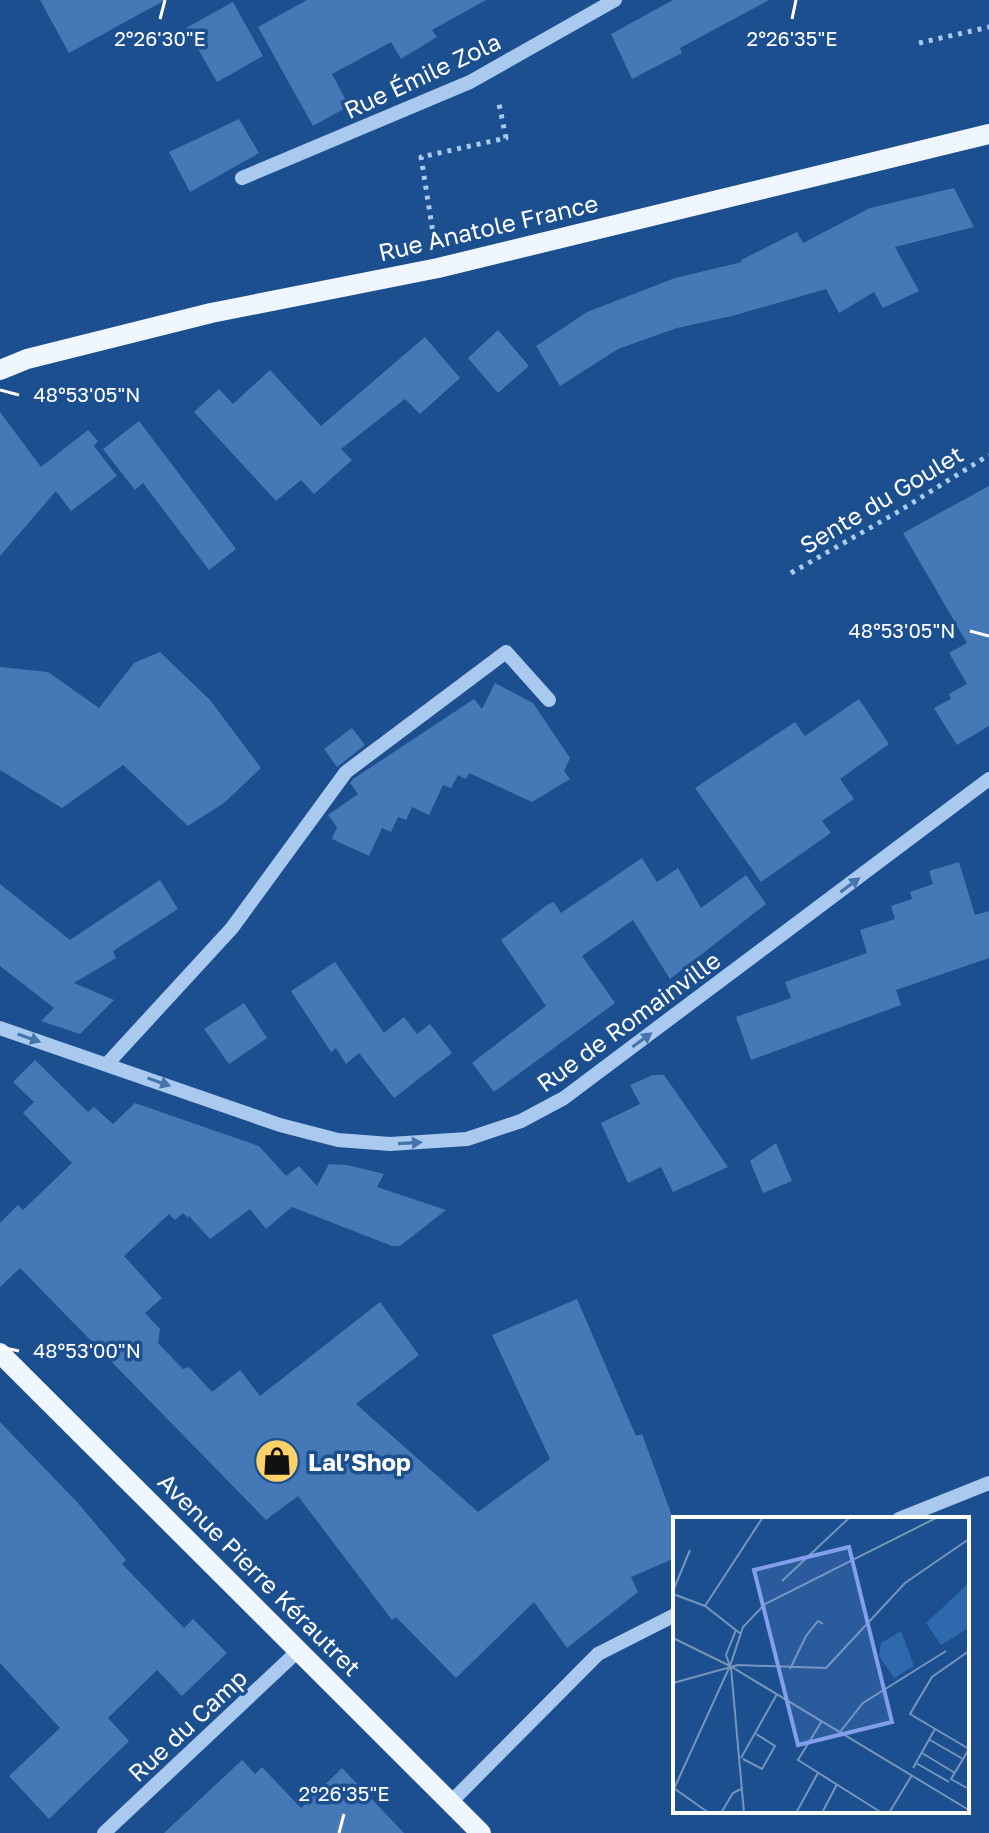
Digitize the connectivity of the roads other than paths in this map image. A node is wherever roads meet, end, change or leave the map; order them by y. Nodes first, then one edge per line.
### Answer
1 (615, 0) edge
2 (989, 134) edge
3 (242, 178) dead end
4 (0, 370) edge
5 (549, 700) dead end
6 (989, 779) edge
7 (0, 1028) edge
8 (107, 1064) junction
9 (0, 1353) edge
10 (989, 1483) edge
11 (904, 1517) edge
12 (673, 1616) edge
13 (299, 1650) junction
14 (451, 1802) junction
15 (104, 1833) edge
16 (481, 1833) edge

1 - 3 street, Rue Émile Zola
2 - 4 main road, Rue Anatole France
5 - 8 street
8 -> 6 street, Rue de Romainville
7 -> 8 street, Rue de Romainville
9 - 13 main road, Avenue Pierre Kérautret
10 - 11 street
12 - 14 street
13 - 14 main road, Avenue Pierre Kérautret
13 - 15 street, Rue du Camp
14 - 16 main road, Avenue Pierre Kérautret

